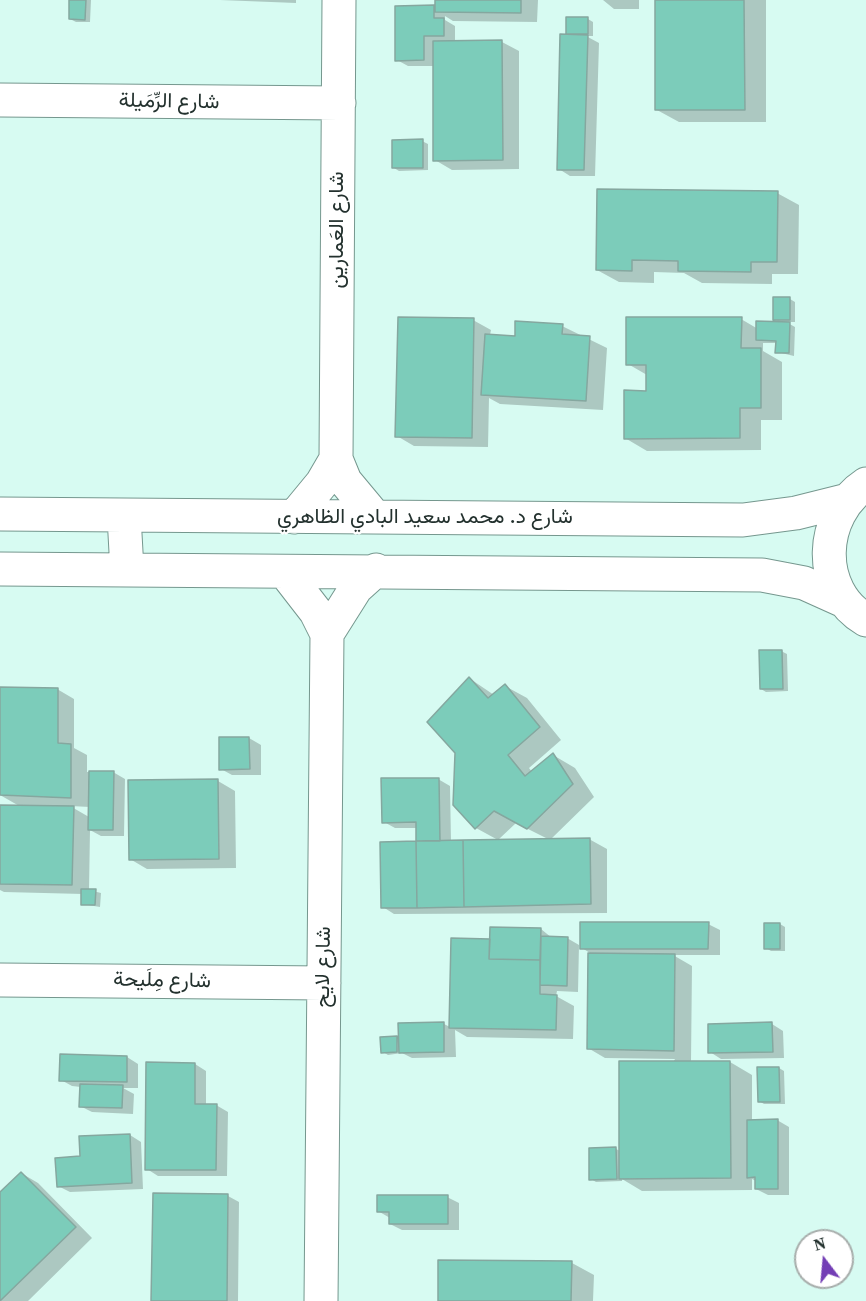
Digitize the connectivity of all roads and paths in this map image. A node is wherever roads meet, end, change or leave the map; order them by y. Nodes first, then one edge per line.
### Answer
1 (339, 0) edge
2 (0, 100) edge
3 (339, 103) junction
4 (336, 459) junction
5 (857, 492) edge
6 (0, 514) edge
7 (124, 516) junction
8 (294, 517) junction
9 (375, 517) junction
10 (0, 569) edge
11 (127, 570) junction
12 (375, 570) junction
13 (285, 572) junction
14 (855, 611) edge
15 (327, 634) junction
16 (0, 980) edge
17 (324, 983) junction
18 (321, 1301) edge

1 - 3 street, شارع العَمارين
2 - 3 street, شارع الرِّمَيلة
3 - 4 street, شارع العَمارين
4 - 8 street
4 - 9 street, شارع العَمارين
5 - 9 street, شارع د. محمد سعيد البادي الظاهري
5 - 14 street
6 - 7 street, شارع د. محمد سعيد البادي الظاهري
7 - 8 street, شارع د. محمد سعيد البادي الظاهري
7 - 11 street
8 - 9 street, شارع د. محمد سعيد البادي الظاهري
10 - 11 street
11 - 13 street
12 - 13 street
12 - 14 street
12 - 15 street, شارع لايح
13 - 15 street, شارع لايح
15 - 17 street, شارع لايح
16 - 17 street, شارع مِلَيحة
17 - 18 street, شارع لايح

